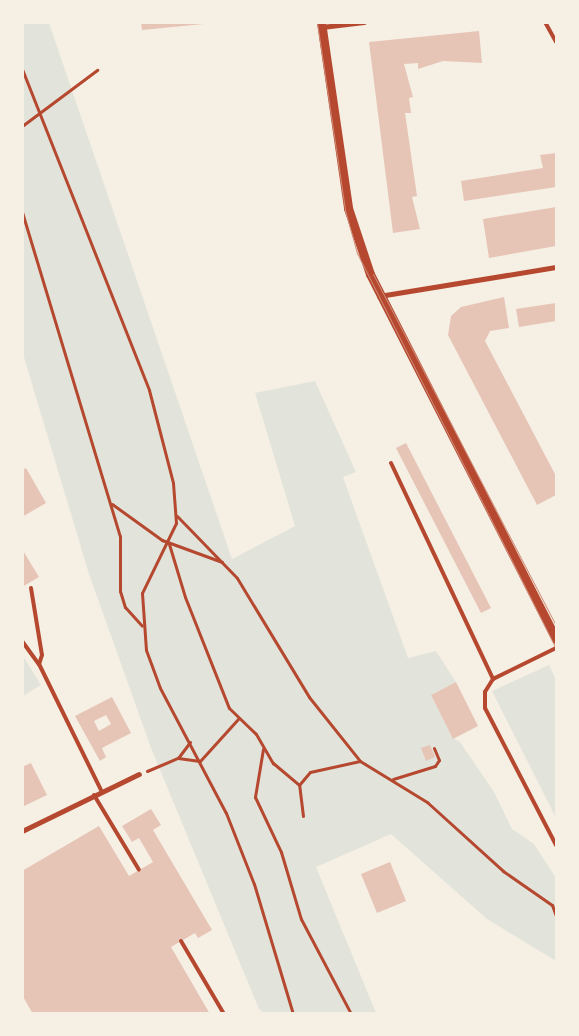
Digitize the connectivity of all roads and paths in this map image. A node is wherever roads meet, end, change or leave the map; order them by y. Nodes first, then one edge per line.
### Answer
1 (364, 22) edge
2 (545, 22) edge
3 (321, 24) edge
4 (556, 42) edge
5 (22, 68) edge
6 (97, 70) dead end
7 (40, 117) junction
8 (22, 126) edge
9 (22, 212) edge
10 (556, 267) edge
11 (379, 296) junction
12 (391, 463) dead end
13 (110, 503) junction
14 (176, 516) junction
15 (169, 544) junction
16 (227, 565) junction
17 (31, 588) dead end
18 (143, 626) junction
19 (556, 639) edge
20 (22, 641) edge
21 (556, 648) edge
22 (39, 664) junction
23 (493, 679) junction
24 (238, 719) junction
25 (190, 742) junction
26 (434, 748) dead end
27 (263, 749) junction
28 (178, 758) junction
29 (200, 761) junction
30 (360, 761) junction
31 (139, 774) joint
32 (392, 779) junction
33 (299, 785) junction
34 (100, 790) junction
35 (94, 794) junction
36 (303, 816) dead end
37 (22, 831) edge
38 (556, 845) edge
39 (139, 870) dead end
40 (556, 916) edge
41 (182, 941) dead end
42 (224, 1014) edge
43 (293, 1014) edge
44 (351, 1014) edge

1 - 3 street
2 - 4 lane
3 - 11 street
5 - 7 path
6 - 7 path
7 - 8 path
7 - 14 path
9 - 13 path
10 - 11 street
11 - 19 street
12 - 23 lane
13 - 15 path
13 - 18 path
14 - 15 path
14 - 16 path
15 - 16 path
15 - 18 path
15 - 24 path
16 - 30 path
17 - 22 lane
18 - 25 path
20 - 22 lane
21 - 23 lane
22 - 34 lane
23 - 38 lane
24 - 27 path
24 - 29 path
25 - 28 path
25 - 29 path
26 - 32 path
27 - 33 path
27 - 44 path
28 - 29 path
28 - 31 path
29 - 43 path
30 - 32 path
30 - 33 path
31 - 34 street
32 - 40 path
33 - 36 path
34 - 35 street
35 - 37 street
35 - 39 lane
41 - 42 lane

